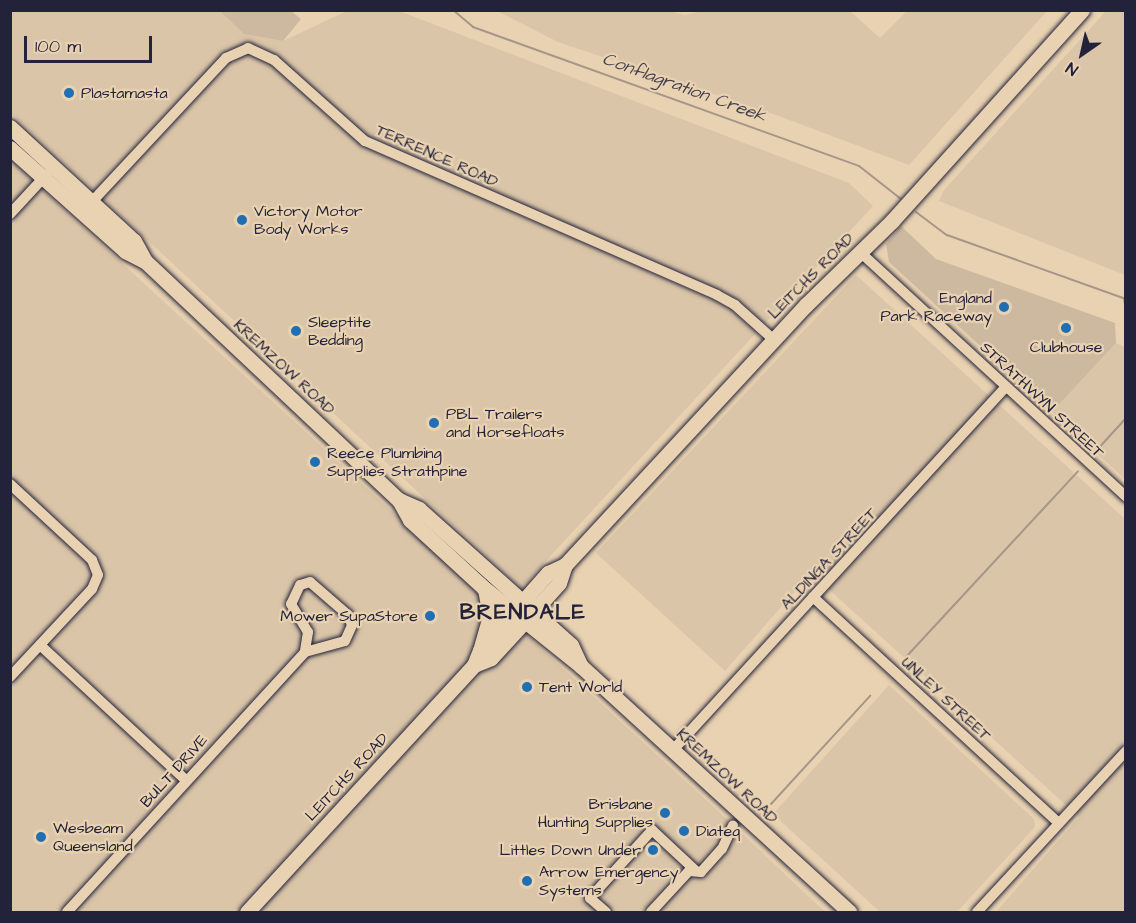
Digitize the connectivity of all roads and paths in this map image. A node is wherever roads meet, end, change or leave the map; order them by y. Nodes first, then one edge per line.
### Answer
1 (1079, 11) edge
2 (10, 127) edge
3 (10, 148) edge
4 (49, 172) junction
5 (87, 207) junction
6 (10, 214) edge
7 (860, 252) junction
8 (774, 340) junction
9 (1006, 387) junction
10 (10, 484) edge
11 (1125, 496) edge
12 (399, 500) junction
13 (484, 588) junction
14 (813, 597) junction
15 (523, 612) junction
16 (40, 645) junction
17 (480, 650) junction
18 (305, 652) junction
19 (474, 665) junction
20 (10, 677) edge
21 (673, 750) junction
22 (1125, 751) edge
23 (186, 780) junction
24 (1059, 823) junction
25 (733, 825) dead end
26 (696, 872) junction
27 (68, 912) edge
28 (247, 912) edge
29 (606, 912) edge
30 (651, 912) edge
31 (849, 912) edge
32 (977, 912) edge

1 - 7 street, LEITCHS ROAD
2 - 4 street, KREMZOW ROAD
3 - 4 street, KREMZOW ROAD
4 - 5 street, KREMZOW ROAD
4 - 6 street
5 - 8 street, TERRENCE ROAD
5 - 12 street, KREMZOW ROAD
7 - 8 street, LEITCHS ROAD
7 - 9 street, STRATHWYN STREET
8 - 15 street, LEITCHS ROAD
9 - 11 street, STRATHWYN STREET
9 - 14 street, ALDINGA STREET
10 - 16 street
12 - 13 street, KREMZOW ROAD
12 - 15 street, KREMZOW ROAD
13 - 15 street, KREMZOW ROAD
13 - 17 street
14 - 21 street, ALDINGA STREET
14 - 24 street, UNLEY STREET
15 - 17 street, LEITCHS ROAD
15 - 19 street, LEITCHS ROAD
15 - 21 street, KREMZOW ROAD
16 - 20 street
16 - 23 street
17 - 19 street, LEITCHS ROAD
18 - 18 street
18 - 23 street, BULT DRIVE
19 - 28 street, LEITCHS ROAD
21 - 31 street, KREMZOW ROAD
22 - 24 street
23 - 27 street, BULT DRIVE
24 - 32 street
25 - 26 street
26 - 29 street
26 - 30 street

